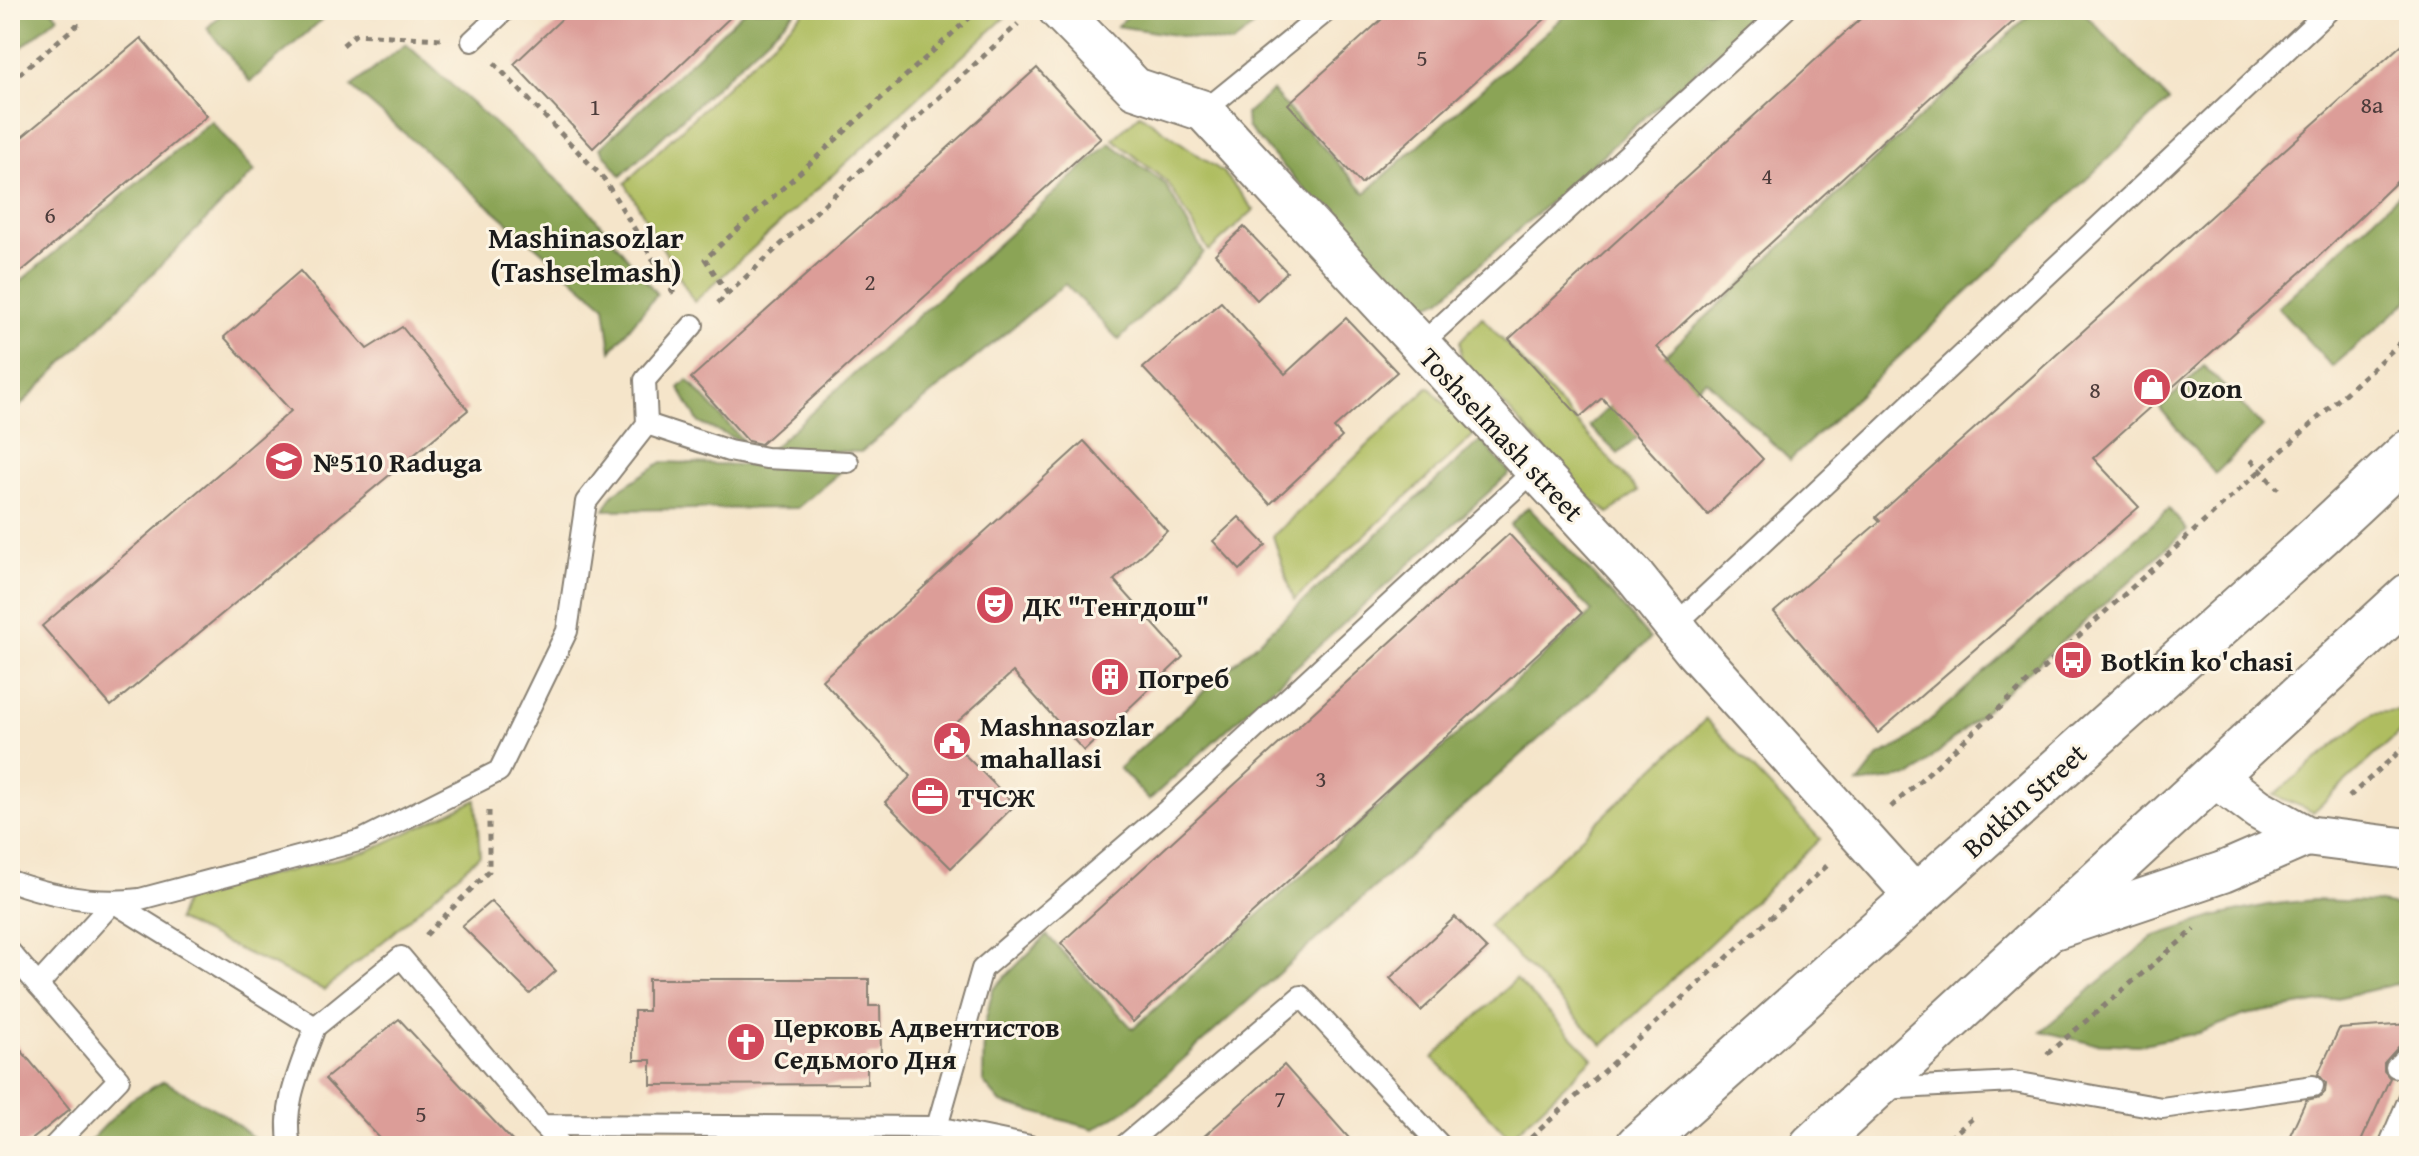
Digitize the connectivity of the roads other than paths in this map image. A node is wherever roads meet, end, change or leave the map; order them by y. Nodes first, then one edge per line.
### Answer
1 (505, 10) edge
2 (1328, 10) edge
3 (1785, 10) edge
4 (2329, 10) edge
5 (1041, 15) edge
6 (472, 41) road end
7 (1204, 111) junction
8 (693, 325) road end
9 (1419, 346) junction
10 (647, 424) junction
11 (2409, 452) edge
12 (848, 462) dead end
13 (1535, 470) junction
14 (2409, 596) edge
15 (1674, 626) junction
16 (2214, 776) junction
17 (2306, 836) junction
18 (2409, 849) edge
19 (10, 881) edge
20 (1916, 897) junction
21 (113, 902) junction
22 (2045, 932) junction
23 (10, 952) edge
24 (38, 985) junction
25 (315, 1027) junction
26 (2313, 1086) dead end
27 (1873, 1089) junction
28 (2409, 1099) edge
29 (542, 1125) junction
30 (937, 1127) junction
31 (54, 1146) edge
32 (290, 1146) edge
33 (562, 1146) edge
34 (1030, 1146) edge
35 (1124, 1146) edge
36 (1441, 1146) edge
37 (1638, 1146) edge
38 (1812, 1146) edge
39 (2389, 1146) edge

1 - 6 lane
2 - 7 lane
3 - 9 lane
4 - 15 lane
5 - 7 street, Toshselmash street
7 - 9 street, Toshselmash street
8 - 10 lane
9 - 13 street, Toshselmash street
10 - 12 lane
10 - 21 lane
11 - 20 main road, Botkin Street
13 - 15 street, Toshselmash street
13 - 30 lane
14 - 16 main road
15 - 20 street, Toshselmash street
16 - 17 street
16 - 22 main road
17 - 18 street
17 - 22 street
19 - 21 lane
20 - 37 main road, Botkin Street
21 - 24 lane
21 - 25 lane
22 - 27 main road
23 - 24 lane
24 - 31 lane
25 - 29 lane
25 - 32 lane
26 - 27 lane
27 - 38 main road
28 - 39 lane
29 - 30 lane
29 - 33 lane
30 - 34 lane
35 - 36 lane

